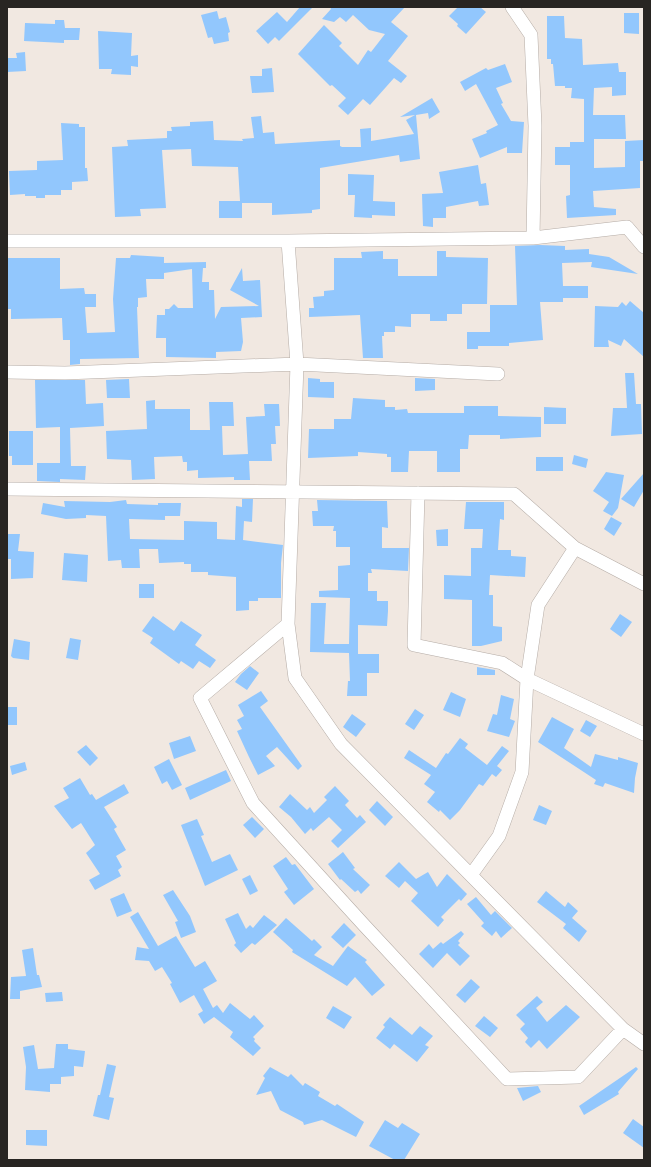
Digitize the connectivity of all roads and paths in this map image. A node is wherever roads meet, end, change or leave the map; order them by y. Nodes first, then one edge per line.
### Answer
1 (512, 7) edge
2 (533, 238) junction
3 (7, 241) edge
4 (288, 241) junction
5 (643, 242) edge
6 (297, 364) junction
7 (7, 372) edge
8 (498, 374) dead end
9 (7, 489) edge
10 (294, 492) junction
11 (418, 493) junction
12 (575, 548) junction
13 (644, 584) edge
14 (288, 624) junction
15 (527, 679) junction
16 (644, 734) edge
17 (472, 875) junction
18 (623, 1029) junction
19 (644, 1044) edge

1 - 2 street
2 - 4 street
2 - 5 street
3 - 4 street
4 - 6 street
6 - 7 street
6 - 8 street
6 - 10 street
9 - 10 street
10 - 11 street
10 - 14 street
11 - 12 street
11 - 15 street
12 - 13 street
12 - 15 street
14 - 17 street
14 - 18 street
15 - 16 street
15 - 17 street
17 - 18 street
18 - 19 street

